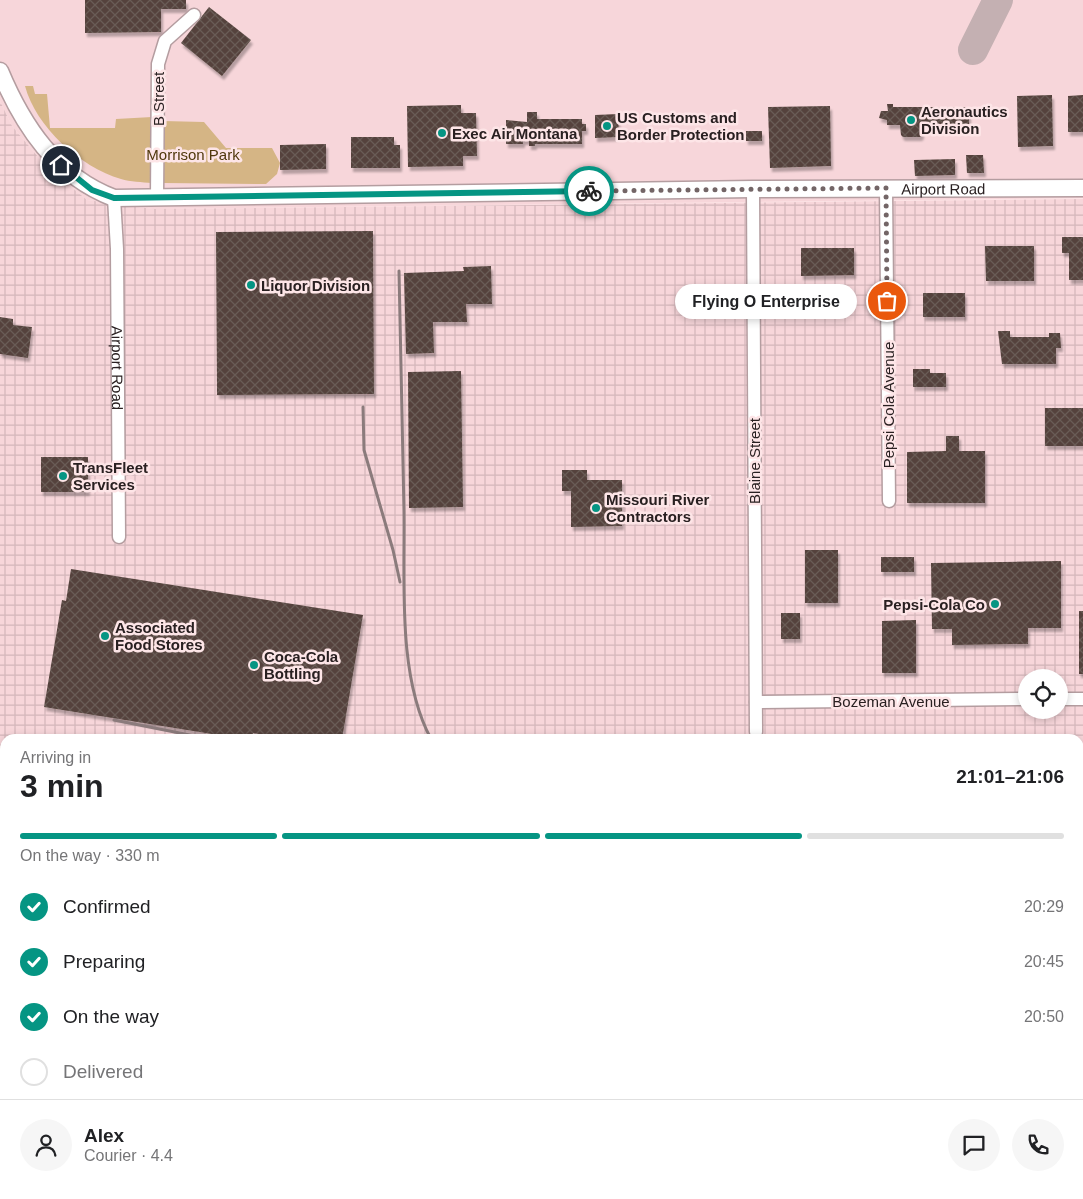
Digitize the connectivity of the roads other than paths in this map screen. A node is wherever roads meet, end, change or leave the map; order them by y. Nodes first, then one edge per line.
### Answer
1 (194, 15) dead end
2 (0, 72) edge
3 (886, 188) junction
4 (1083, 188) edge
5 (753, 189) junction
6 (114, 198) junction
7 (157, 198) junction
8 (889, 501) dead end
9 (119, 537) dead end
10 (1018, 699) edge
11 (1068, 699) edge
12 (1083, 699) edge
13 (756, 702) junction
14 (756, 732) dead end

1 - 7 street, B Street
2 - 6 street, Airport Road
3 - 4 street, Airport Road
3 - 5 street, Airport Road
3 - 8 street, Pepsi Cola Avenue
5 - 7 street, Airport Road
5 - 13 street, Blaine Street
6 - 7 street, Airport Road
6 - 9 street, Airport Road
10 - 13 street, Bozeman Avenue
11 - 12 street
13 - 14 street, Blaine Street

